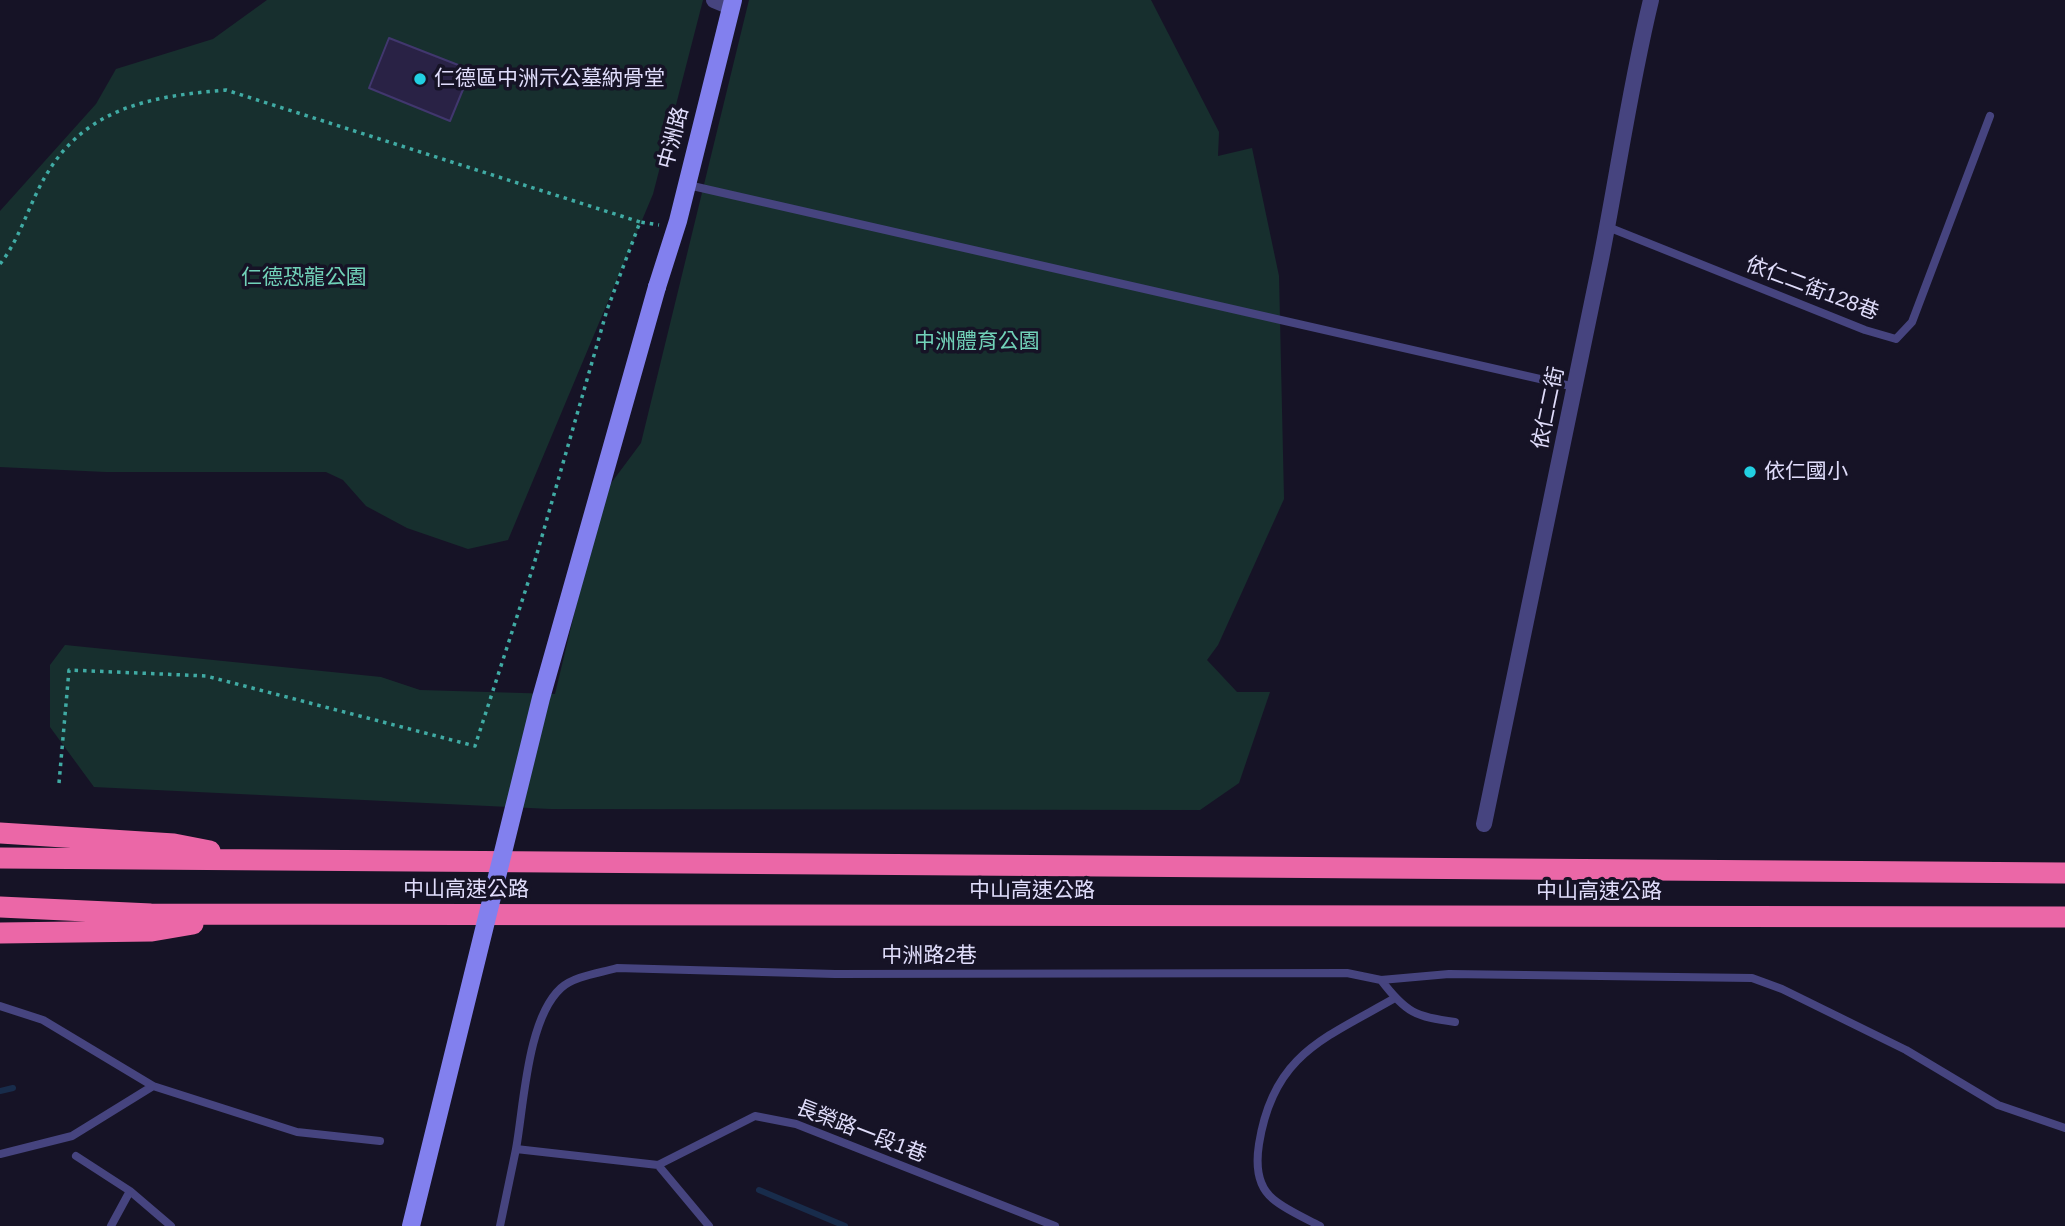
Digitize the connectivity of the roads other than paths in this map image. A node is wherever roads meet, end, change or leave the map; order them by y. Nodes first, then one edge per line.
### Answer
1 (714, 0) edge
2 (1651, 0) edge
3 (732, 4) edge
4 (1990, 116) dead end
5 (685, 185) junction
6 (1608, 227) junction
7 (1575, 387) junction
8 (1484, 824) dead end
9 (0, 833) edge
10 (0, 858) edge
11 (263, 862) junction
12 (2065, 873) edge
13 (0, 907) edge
14 (254, 914) junction
15 (2065, 917) edge
16 (0, 933) edge
17 (1381, 980) junction
18 (1395, 998) junction
19 (0, 1006) edge
20 (1455, 1023) dead end
21 (153, 1086) junction
22 (2065, 1128) edge
23 (380, 1141) dead end
24 (516, 1149) junction
25 (0, 1154) edge
26 (76, 1156) dead end
27 (658, 1165) junction
28 (130, 1191) junction
29 (111, 1226) edge
30 (171, 1226) edge
31 (411, 1226) edge
32 (500, 1226) edge
33 (709, 1226) edge
34 (1055, 1226) edge
35 (1320, 1226) edge

1 - 3 street
2 - 6 street, 依仁二街
3 - 5 street, 中洲路
4 - 6 lane, 依仁二街128巷
5 - 7 lane
5 - 31 street, 中洲路, bridge
6 - 7 street, 依仁二街
7 - 8 street, 依仁二街
9 - 11 highway
10 - 11 highway, 中山高速公路
11 - 12 highway, 中山高速公路
13 - 14 highway, 中山高速公路
14 - 15 highway, 中山高速公路
14 - 16 highway
17 - 18 lane
17 - 22 lane, 中洲路2巷
17 - 24 lane, 中洲路2巷
18 - 20 lane
18 - 35 lane
19 - 21 lane
21 - 23 lane
21 - 25 lane
24 - 27 lane
24 - 32 lane
26 - 28 lane
27 - 33 lane
27 - 34 lane, 長榮路一段1巷
28 - 29 lane
28 - 30 lane

